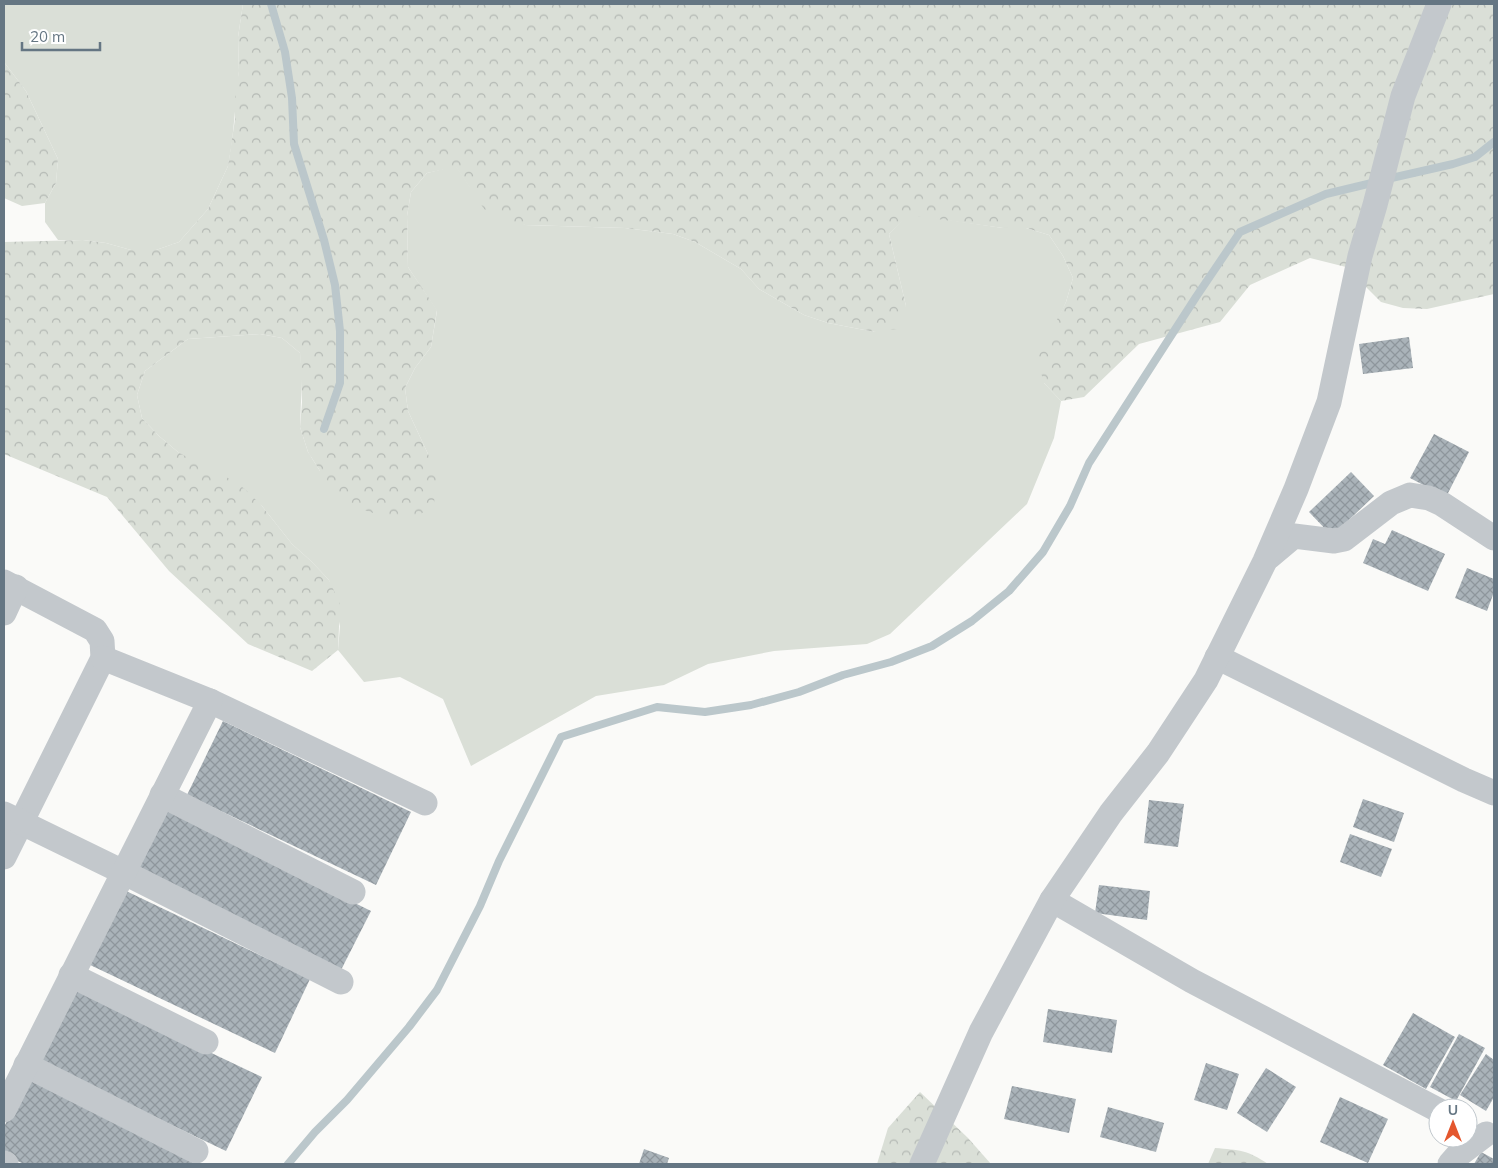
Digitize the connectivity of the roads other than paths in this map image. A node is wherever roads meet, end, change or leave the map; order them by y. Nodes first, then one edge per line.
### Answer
1 (1439, 4) edge
2 (1494, 538) edge
3 (1265, 561) junction
4 (10, 585) edge
5 (4, 613) edge
6 (1217, 657) junction
7 (103, 658) junction
8 (210, 701) junction
9 (1494, 793) edge
10 (162, 794) junction
11 (425, 803) dead end
12 (13, 819) edge
13 (4, 857) edge
14 (123, 872) junction
15 (353, 892) dead end
16 (1052, 900) junction
17 (71, 975) junction
18 (341, 982) dead end
19 (206, 1042) dead end
20 (26, 1065) junction
21 (1428, 1105) edge
22 (4, 1110) edge
23 (1483, 1133) edge
24 (196, 1151) dead end
25 (922, 1164) edge
26 (1450, 1164) edge

1 - 3 street
2 - 3 street
3 - 6 street
4 - 5 street
4 - 7 street
6 - 9 street
6 - 16 street
7 - 8 street
7 - 12 street
8 - 10 street
8 - 11 street
10 - 14 street
10 - 15 street
12 - 13 street
12 - 14 street
14 - 17 street
14 - 18 street
16 - 21 street
16 - 25 street
17 - 19 street
17 - 20 street
20 - 22 street
20 - 24 street
23 - 26 street

